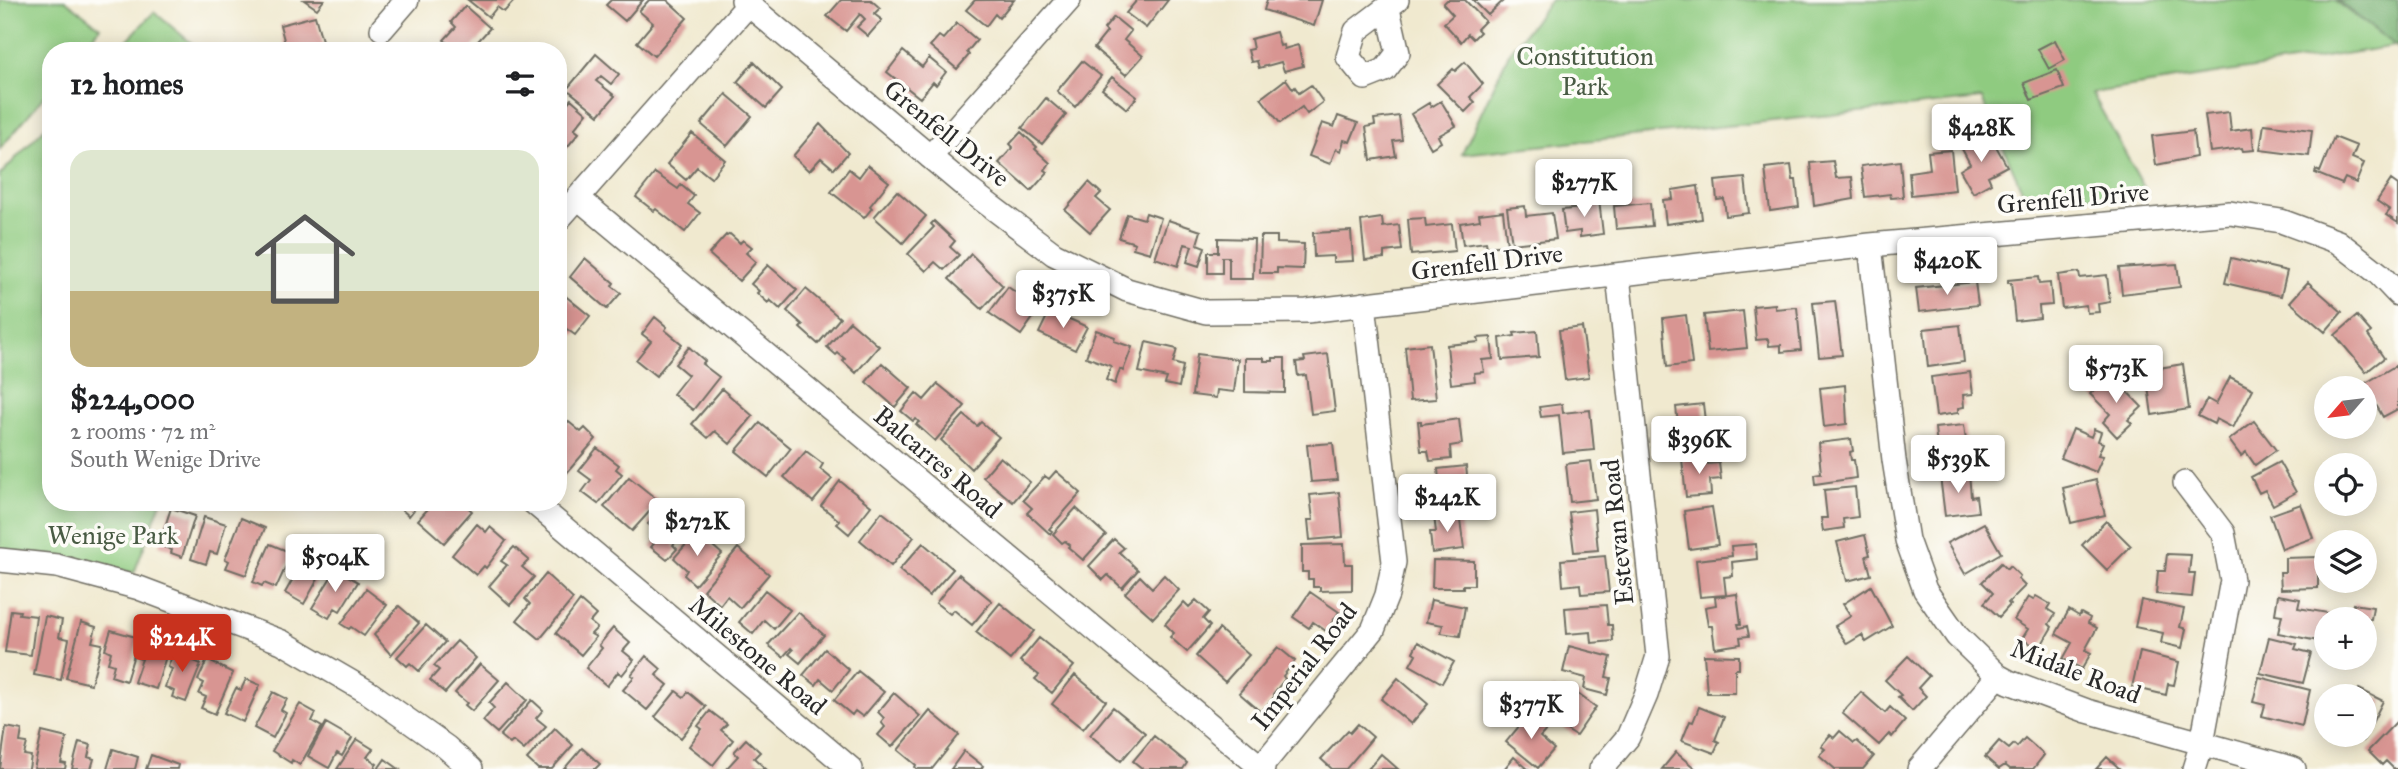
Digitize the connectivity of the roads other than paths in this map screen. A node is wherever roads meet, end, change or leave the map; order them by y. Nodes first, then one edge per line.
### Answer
1 (407, 0) edge
2 (1069, 0) edge
3 (746, 2) edge
4 (382, 29) dead end
5 (930, 157) junction
6 (578, 198) junction
7 (567, 210) edge
8 (1870, 245) junction
9 (1618, 275) junction
10 (2398, 294) edge
11 (1364, 304) junction
12 (2185, 483) dead end
13 (544, 511) edge
14 (0, 560) edge
15 (1997, 676) junction
16 (2202, 743) junction
17 (1262, 768) edge
18 (471, 769) edge
19 (851, 769) edge
20 (1601, 769) edge
21 (1919, 769) edge
22 (2194, 769) edge
23 (2294, 769) edge

1 - 4 street
2 - 5 street
3 - 5 street, Grenfell Drive
3 - 6 street
5 - 11 street, Grenfell Drive
6 - 7 street
6 - 17 street, Balcarres Road
8 - 9 street, Grenfell Drive
8 - 10 street, Grenfell Drive
8 - 15 street, Midale Road
9 - 11 street, Grenfell Drive
9 - 20 street, Estevan Road
11 - 17 street, Imperial Road
12 - 16 street
13 - 19 street, Milestone Road
14 - 18 street
15 - 16 street, Midale Road
15 - 21 street
16 - 22 street
16 - 23 street, Midale Road

